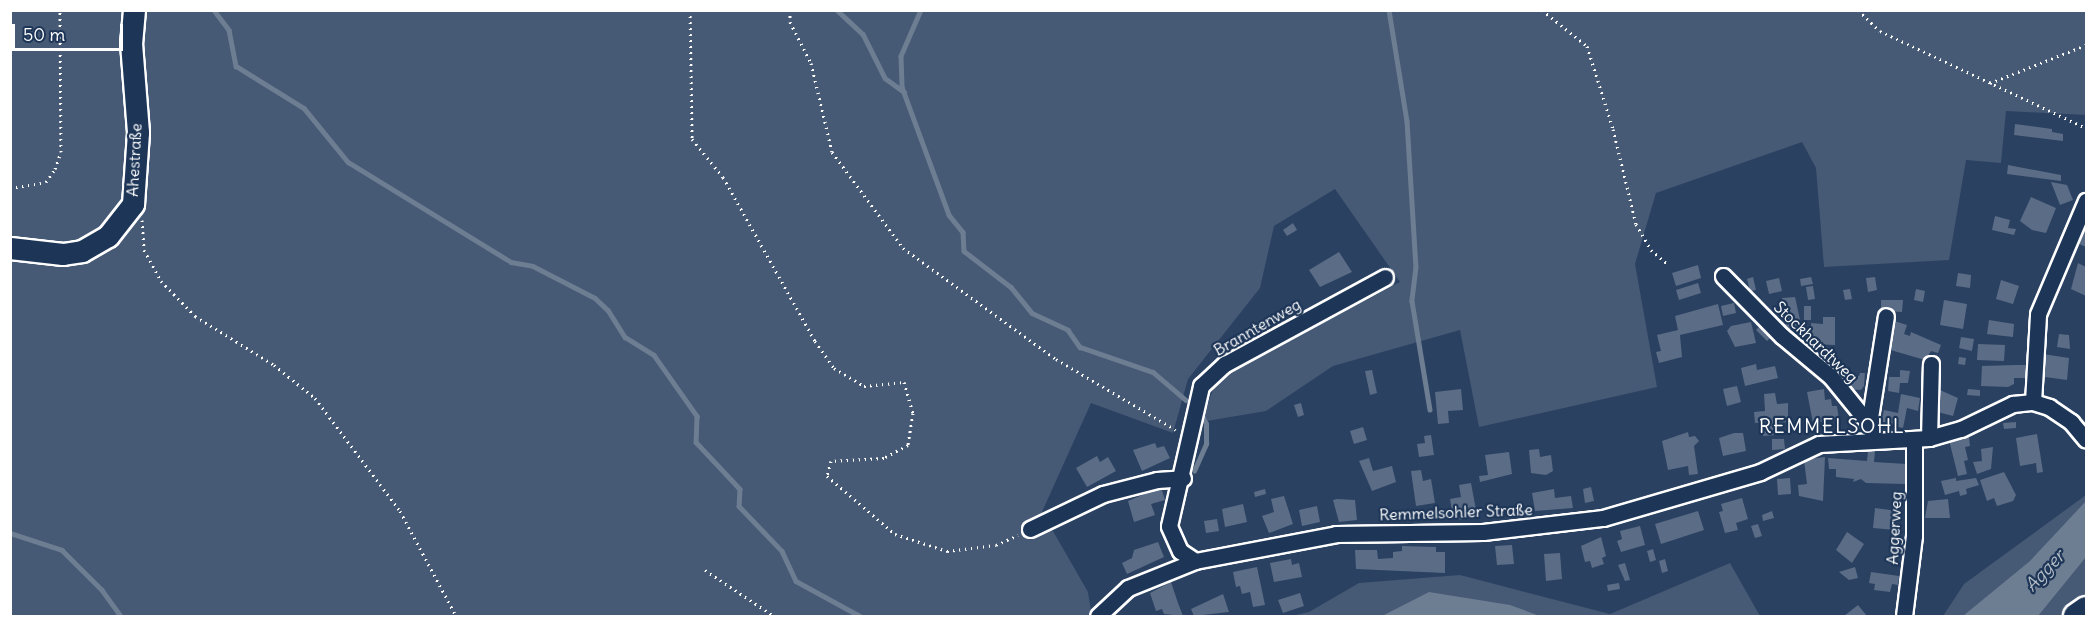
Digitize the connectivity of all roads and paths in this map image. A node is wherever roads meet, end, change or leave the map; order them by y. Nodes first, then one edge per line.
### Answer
1 (60, 10) edge
2 (134, 10) edge
3 (690, 10) edge
4 (790, 10) edge
5 (1542, 10) edge
6 (1858, 10) edge
7 (2086, 45) edge
8 (1990, 83) junction
9 (2086, 128) edge
10 (10, 188) edge
11 (133, 204) junction
12 (2086, 205) edge
13 (10, 248) edge
14 (1669, 265) dead end
15 (1724, 276) dead end
16 (1385, 277) dead end
17 (1886, 316) dead end
18 (1931, 364) dead end
19 (2033, 402) junction
20 (1869, 424) junction
21 (1188, 437) junction
22 (1875, 440) junction
23 (1922, 440) junction
24 (2086, 440) edge
25 (1183, 478) junction
26 (1030, 529) joint
27 (1195, 561) junction
28 (705, 570) dead end
29 (2086, 609) edge
30 (456, 616) edge
31 (774, 616) edge
32 (1098, 616) edge
33 (1904, 616) edge
34 (2076, 616) edge

1 - 10 path
2 - 11 main road, Ahestraße
3 - 26 path
4 - 21 path
5 - 14 path
6 - 8 path
7 - 8 path
8 - 9 path
11 - 13 main road, Ahestraße
11 - 30 path
12 - 19 street
15 - 20 street, Stockhardtweg
16 - 21 street, Branntenweg
17 - 20 street
18 - 23 street
19 - 23 street, Remmelsohler Straße
19 - 24 street
20 - 22 street, Stockhardtweg
21 - 25 street, Branntenweg
22 - 23 street, Remmelsohler Straße
22 - 27 street, Remmelsohler Straße
23 - 33 street, Aggerweg
25 - 26 street
25 - 27 street, Branntenweg
27 - 32 street, Remmelsohler Straße
28 - 31 path
29 - 34 main road

